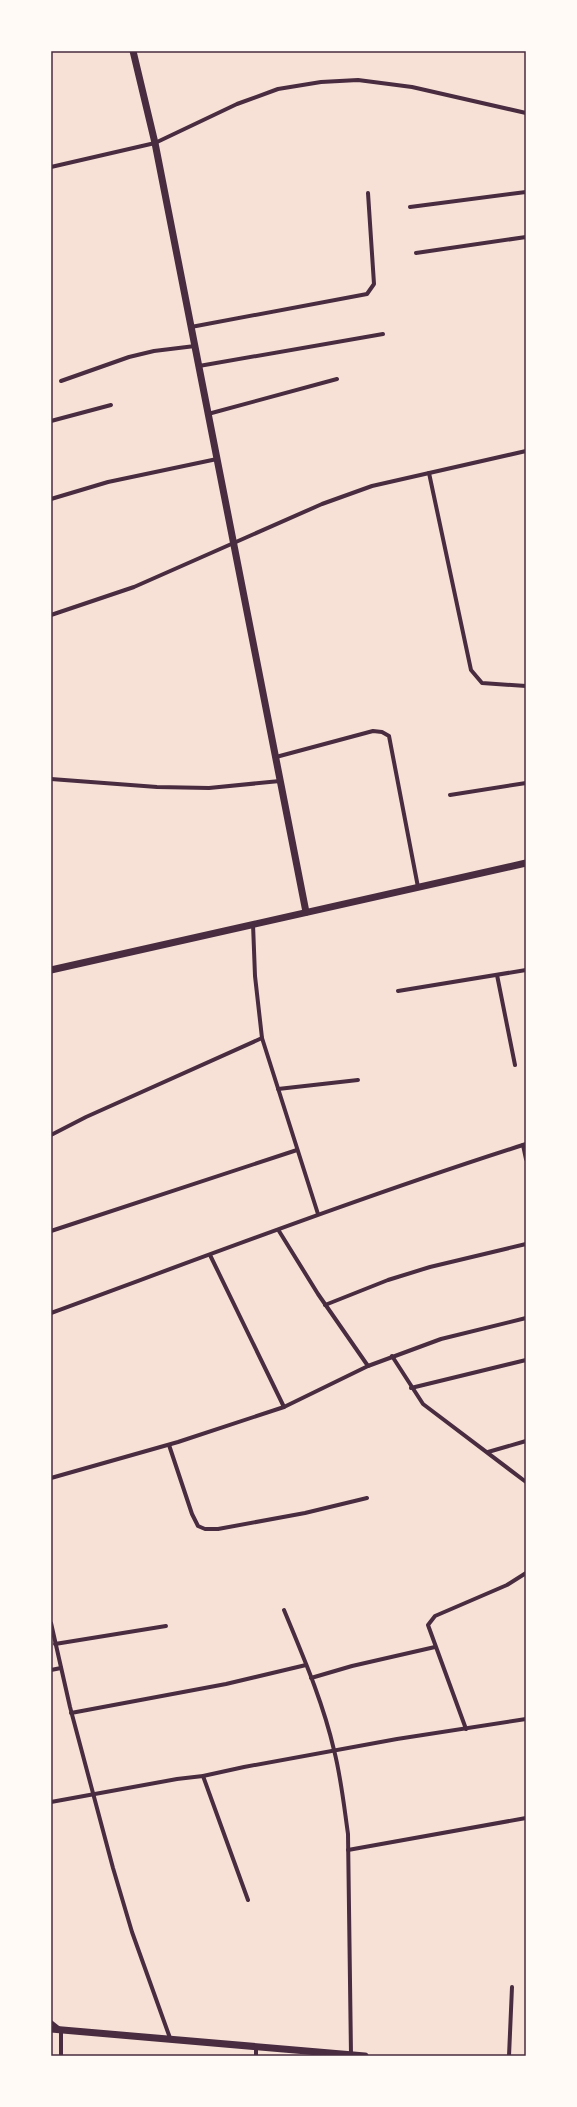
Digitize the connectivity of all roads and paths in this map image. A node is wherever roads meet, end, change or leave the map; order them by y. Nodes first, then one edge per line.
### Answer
1 (133, 51) edge
2 (526, 113) edge
3 (154, 143) junction
4 (51, 167) edge
5 (526, 192) edge
6 (368, 193) dead end
7 (410, 207) dead end
8 (526, 238) edge
9 (416, 253) dead end
10 (191, 327) junction
11 (383, 334) dead end
12 (194, 346) junction
13 (199, 366) junction
14 (336, 379) dead end
15 (61, 380) dead end
16 (111, 405) dead end
17 (208, 414) junction
18 (51, 421) edge
19 (526, 451) edge
20 (217, 459) junction
21 (429, 473) junction
22 (51, 499) edge
23 (233, 542) junction
24 (51, 615) edge
25 (526, 686) edge
26 (276, 757) junction
27 (51, 779) edge
28 (280, 781) junction
29 (526, 783) edge
30 (450, 795) dead end
31 (526, 863) edge
32 (418, 887) junction
33 (306, 912) junction
34 (252, 924) junction
35 (51, 970) edge
36 (526, 970) edge
37 (497, 975) junction
38 (398, 991) dead end
39 (262, 1038) junction
40 (515, 1065) dead end
41 (358, 1080) dead end
42 (278, 1089) junction
43 (51, 1135) edge
44 (524, 1144) edge
45 (297, 1150) junction
46 (526, 1159) edge
47 (318, 1214) junction
48 (51, 1231) edge
49 (279, 1231) junction
50 (526, 1244) edge
51 (210, 1255) junction
52 (325, 1305) junction
53 (51, 1313) edge
54 (526, 1318) edge
55 (392, 1356) junction
56 (526, 1360) edge
57 (368, 1366) junction
58 (411, 1388) junction
59 (284, 1407) junction
60 (526, 1441) edge
61 (169, 1445) junction
62 (488, 1452) junction
63 (51, 1478) edge
64 (526, 1482) edge
65 (367, 1498) dead end
66 (526, 1573) edge
67 (284, 1610) dead end
68 (51, 1623) edge
69 (166, 1626) dead end
70 (56, 1644) junction
71 (435, 1647) junction
72 (306, 1665) junction
73 (61, 1668) junction
74 (51, 1670) edge
75 (311, 1678) junction
76 (72, 1714) junction
77 (526, 1719) edge
78 (466, 1729) junction
79 (335, 1751) junction
80 (203, 1776) junction
81 (93, 1794) junction
82 (51, 1802) edge
83 (526, 1818) edge
84 (348, 1850) junction
85 (248, 1900) dead end
86 (512, 1987) dead end
87 (51, 2022) edge
88 (51, 2029) edge
89 (61, 2030) junction
90 (170, 2038) junction
91 (256, 2046) junction
92 (62, 2055) edge
93 (350, 2055) junction
94 (256, 2056) edge
95 (365, 2056) edge
96 (509, 2056) edge

1 - 3 street
2 - 3 street
3 - 4 street
3 - 10 street
5 - 7 street
6 - 10 street
8 - 9 street
10 - 12 street
11 - 13 street
12 - 13 street
12 - 15 street
13 - 17 street
14 - 17 street
16 - 18 street
17 - 20 street
19 - 21 street
20 - 22 street
20 - 23 street
21 - 23 street
21 - 25 street
23 - 24 street
23 - 26 street
26 - 28 street
26 - 32 street
27 - 28 street
28 - 33 street
29 - 30 street
31 - 32 street
32 - 33 street
33 - 34 street
34 - 35 street
34 - 39 street
36 - 37 street
37 - 38 street
37 - 40 street
39 - 42 street
39 - 43 street
41 - 42 street
42 - 45 street
44 - 46 street
44 - 47 street
45 - 47 street
45 - 48 street
47 - 49 street
49 - 51 street
49 - 52 street
50 - 52 street
51 - 53 street
51 - 59 street
52 - 57 street
54 - 55 street
55 - 57 street
55 - 58 street
56 - 58 street
57 - 59 street
58 - 62 street
59 - 61 street
60 - 62 street
61 - 63 street
61 - 65 street
62 - 64 street
66 - 71 street
67 - 72 street
68 - 70 street
69 - 70 street
70 - 73 street
71 - 75 street
71 - 78 street
72 - 75 street
72 - 76 street
73 - 74 street
73 - 76 street
75 - 79 street
76 - 81 street
77 - 78 street
78 - 79 street
79 - 80 street
79 - 84 street
80 - 81 street
80 - 85 street
81 - 82 street
81 - 90 street
83 - 84 street
84 - 93 street
86 - 96 street
87 - 89 street
88 - 89 street
89 - 90 street
89 - 92 street
90 - 91 street
91 - 93 street
91 - 94 street
93 - 95 street

